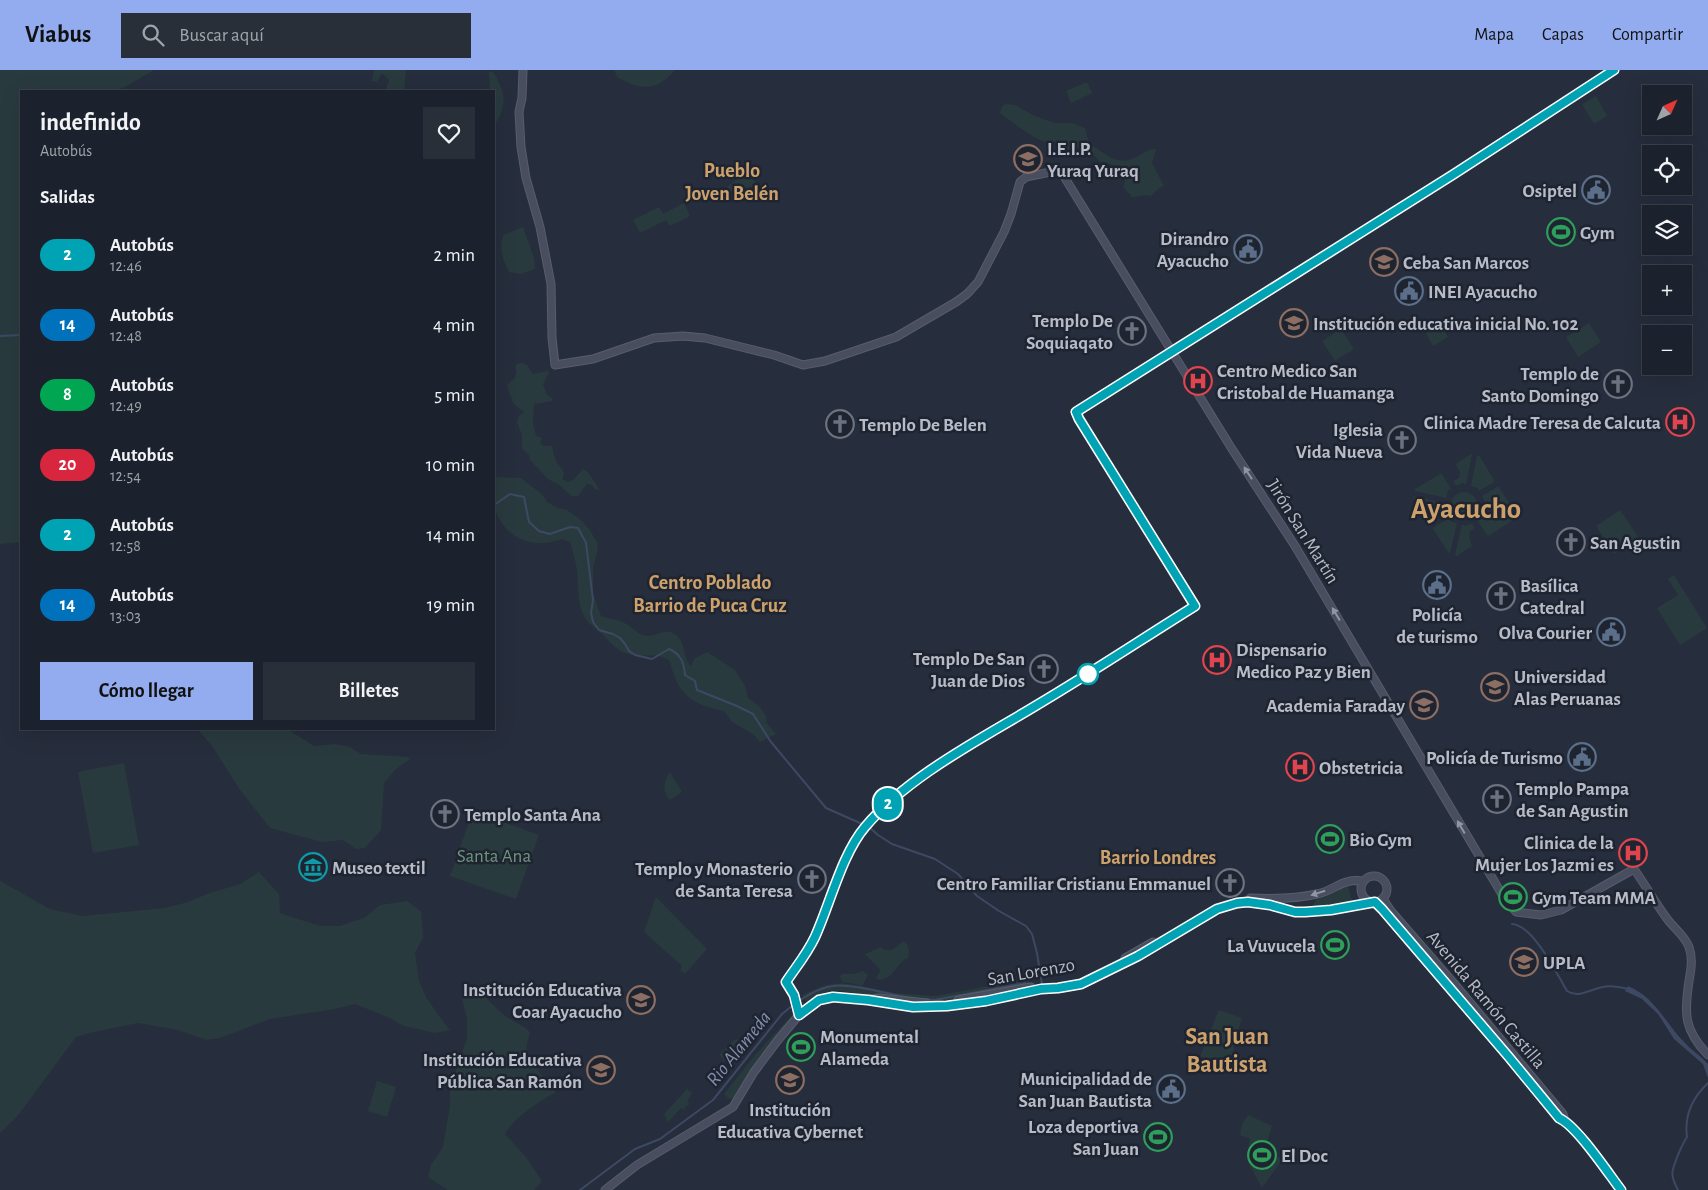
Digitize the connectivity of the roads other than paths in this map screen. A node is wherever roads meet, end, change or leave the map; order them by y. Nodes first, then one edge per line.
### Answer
1 (523, 70) edge
2 (1364, 881) junction
3 (1383, 899) junction
4 (1270, 902) junction
5 (1374, 902) junction
6 (1708, 1054) edge
7 (1565, 1121) junction
8 (605, 1190) edge
9 (1622, 1190) edge

6 -> 1 street, Jirón San Martín
2 - 3 street
2 -> 4 street
2 - 5 street
3 - 5 street
3 - 7 street, Avenida Ramón Castilla
4 - 5 street
4 - 8 street, San Lorenzo
5 - 7 street, Avenida Ramón Castilla
7 - 9 street, Avenida Ramón Castilla

